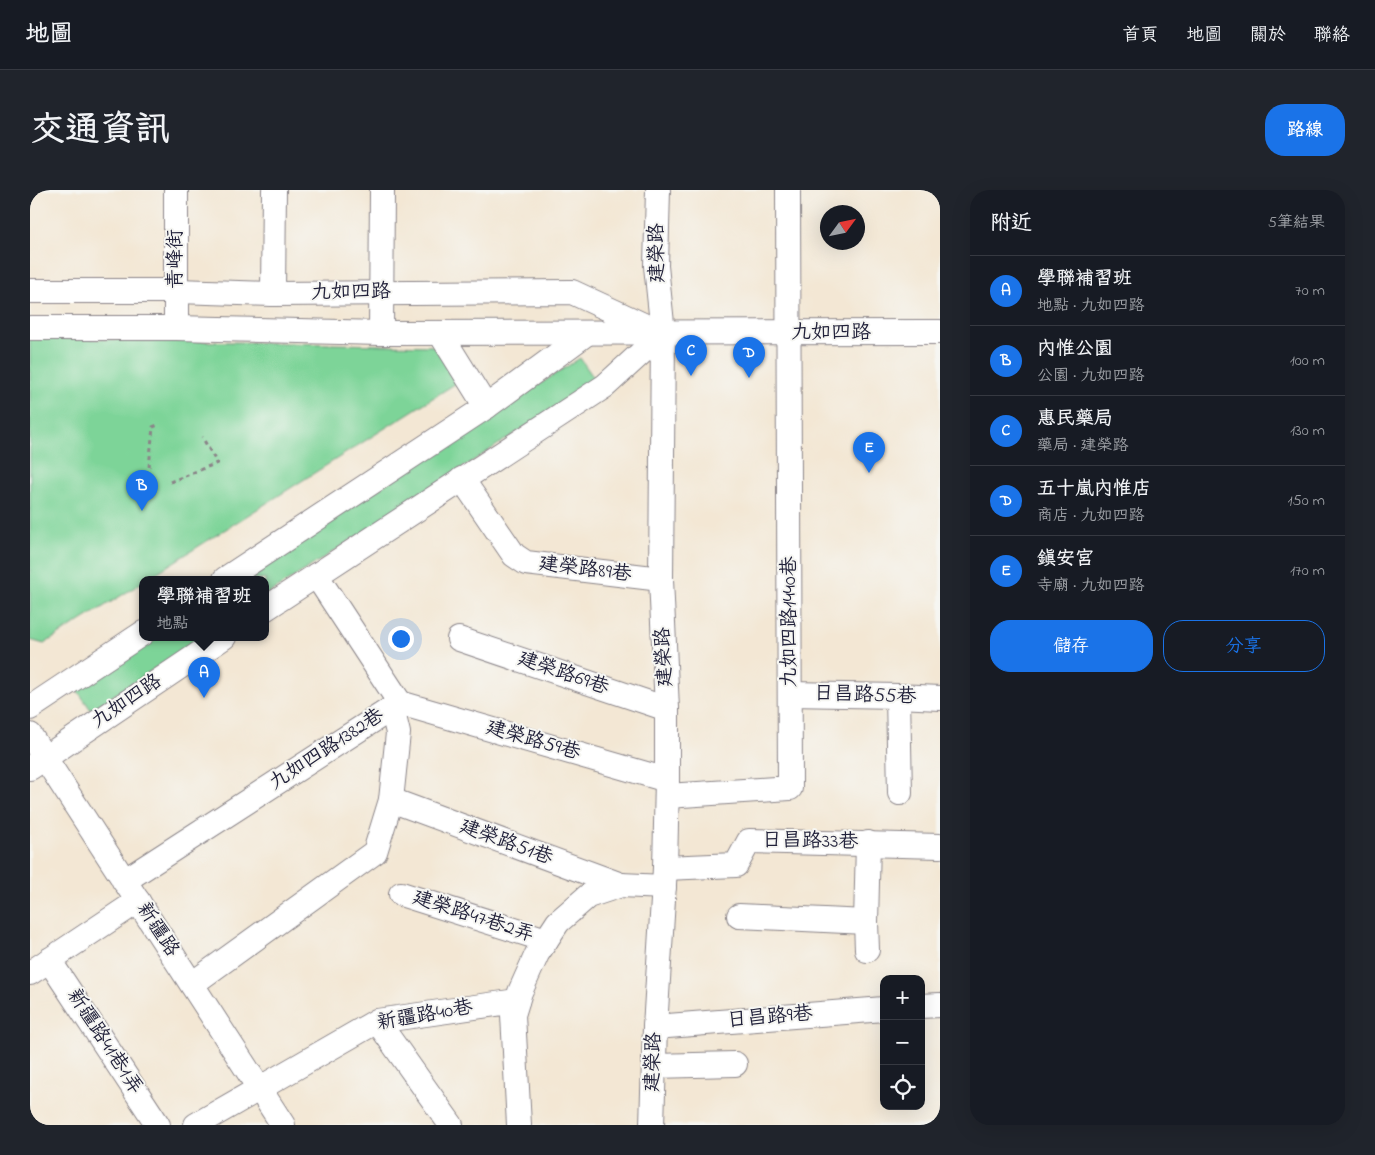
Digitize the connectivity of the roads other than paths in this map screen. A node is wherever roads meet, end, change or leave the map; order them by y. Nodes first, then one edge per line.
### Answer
1 (176, 190) edge
2 (274, 190) edge
3 (382, 190) edge
4 (658, 190) edge
5 (788, 190) edge
6 (30, 291) edge
7 (177, 291) junction
8 (382, 293) junction
9 (273, 294) junction
10 (30, 328) edge
11 (176, 328) junction
12 (940, 332) edge
13 (381, 333) junction
14 (440, 333) junction
15 (587, 333) junction
16 (788, 333) junction
17 (663, 334) junction
18 (486, 407) junction
19 (462, 479) junction
20 (316, 574) junction
21 (230, 576) edge
22 (661, 579) junction
23 (269, 606) edge
24 (139, 636) edge
25 (459, 639) dead end
26 (218, 641) edge
27 (790, 694) junction
28 (898, 696) junction
29 (940, 698) edge
30 (396, 706) junction
31 (30, 708) edge
32 (667, 709) junction
33 (30, 735) edge
34 (37, 763) edge
35 (667, 788) junction
36 (900, 793) dead end
37 (391, 800) junction
38 (868, 843) junction
39 (940, 846) edge
40 (664, 878) junction
41 (124, 880) junction
42 (622, 885) junction
43 (401, 894) dead end
44 (138, 901) junction
45 (739, 916) dead end
46 (866, 922) junction
47 (546, 940) junction
48 (867, 950) dead end
49 (49, 960) junction
50 (30, 973) edge
51 (192, 984) junction
52 (517, 1001) junction
53 (940, 1005) edge
54 (925, 1006) edge
55 (880, 1009) edge
56 (377, 1021) junction
57 (655, 1028) junction
58 (735, 1064) dead end
59 (654, 1066) junction
60 (259, 1088) junction
61 (158, 1125) edge
62 (196, 1125) edge
63 (283, 1125) edge
64 (451, 1125) edge
65 (519, 1125) edge
66 (652, 1125) edge

1 - 7 street, 青峰街
2 - 9 street
3 - 8 street
4 - 17 street, 建榮路
5 - 16 street, 九如四路1440巷
6 - 7 street, 九如四路
7 - 9 street, 九如四路
7 - 11 street, 青峰街
8 - 9 street, 九如四路
8 - 13 street
8 - 17 street, 九如四路
10 - 11 street, 九如四路
11 - 13 street, 九如四路
12 - 16 street, 九如四路
13 - 14 street, 九如四路
14 - 15 street, 九如四路
14 - 18 street
15 - 17 street, 九如四路
15 - 18 street
16 - 17 street, 九如四路
16 - 27 street, 九如四路1440巷
17 - 19 street
17 - 22 street, 建榮路
18 - 21 street
19 - 20 street
19 - 22 street, 建榮路89巷
20 - 23 street
20 - 30 street, 九如四路1382巷
22 - 32 street, 建榮路
24 - 31 street
25 - 32 street, 建榮路69巷
26 - 34 street, 九如四路
27 - 28 street, 日昌路55巷
27 - 35 street, 九如四路1440巷
28 - 29 street, 日昌路55巷
28 - 36 street
30 - 35 street, 建榮路59巷
30 - 37 street
30 - 41 street, 九如四路1382巷
32 - 35 street, 建榮路
33 - 34 street, 新疆路
34 - 41 street, 新疆路
35 - 40 street, 建榮路
37 - 42 street, 建榮路51巷
37 - 51 street
38 - 39 street, 日昌路33巷
38 - 40 street, 日昌路33巷
38 - 46 street
40 - 42 street
40 - 57 street, 建榮路
41 - 44 street, 新疆路
42 - 47 street
43 - 47 street, 建榮路47巷2弄
44 - 49 street
44 - 51 street, 新疆路
45 - 46 street
46 - 48 street
47 - 52 street
49 - 50 street
49 - 61 street, 新疆路41巷1弄
51 - 60 street, 新疆路
52 - 56 street, 新疆路40巷
52 - 65 street
53 - 54 street
55 - 57 street, 日昌路9巷
56 - 60 street, 新疆路40巷
56 - 64 street
57 - 59 street, 建榮路
58 - 59 street
59 - 66 street, 建榮路
60 - 62 street, 新疆路40巷
60 - 63 street, 新疆路

